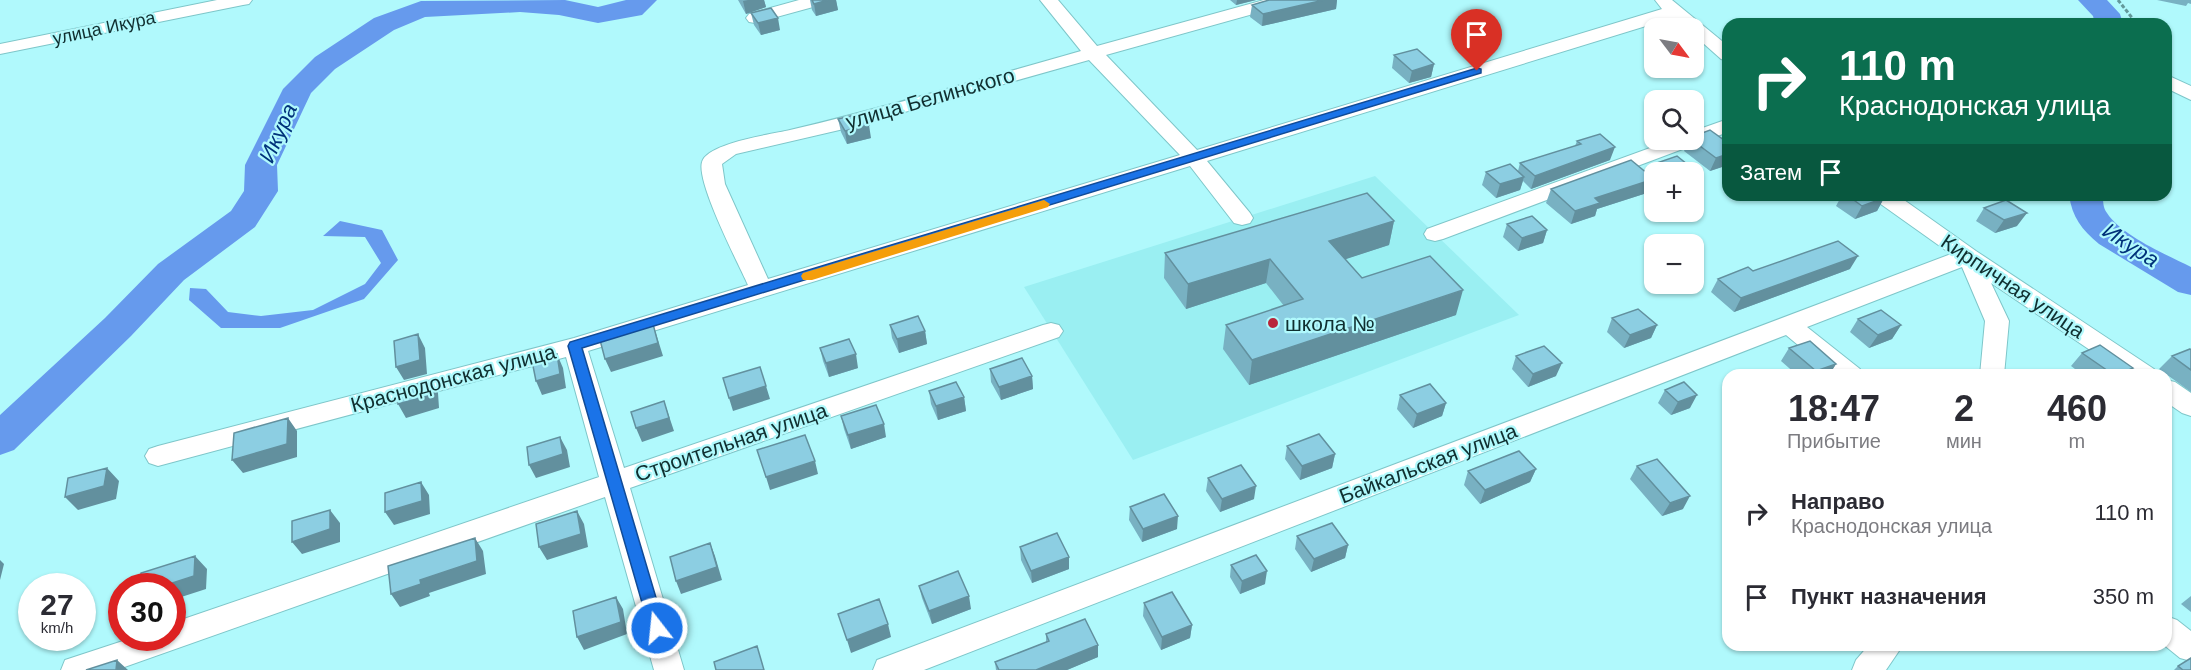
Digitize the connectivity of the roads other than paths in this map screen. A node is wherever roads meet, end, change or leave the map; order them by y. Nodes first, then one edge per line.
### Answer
1 (243, 0) edge
2 (818, 0) edge
3 (1049, 0) edge
4 (1283, 0) edge
5 (1668, 5) edge
6 (755, 18) edge
7 (0, 49) edge
8 (1722, 50) edge
9 (1092, 52) junction
10 (2172, 84) edge
11 (2191, 94) edge
12 (1722, 127) edge
13 (1704, 134) edge
14 (1662, 150) edge
15 (1194, 158) junction
16 (1890, 201) edge
17 (1242, 218) dead end
18 (1435, 234) dead end
19 (1968, 256) junction
20 (762, 290) junction
21 (1789, 325) junction
22 (1051, 331) dead end
23 (575, 346) junction
24 (1844, 369) edge
25 (1993, 369) edge
26 (2136, 369) edge
27 (2172, 393) edge
28 (2191, 406) edge
29 (158, 456) dead end
30 (615, 483) junction
31 (186, 632) edge
32 (2172, 633) edge
33 (2191, 648) edge
34 (131, 651) edge
35 (76, 670) edge
36 (669, 670) edge
37 (888, 670) edge

1 - 7 street, улица Икура
2 - 6 street
3 - 9 street
4 - 9 street, улица Белинского
5 - 8 street
5 - 15 street, Краснодонская улица
9 - 15 street
9 - 20 street, улица Белинского
10 - 11 street
12 - 13 street
14 - 18 street
15 - 17 street
15 - 20 street, Краснодонская улица
16 - 19 street, Кирпичная улица
19 - 21 street, Байкальская улица
19 - 25 street
19 - 26 street, Кирпичная улица
20 - 23 street, Краснодонская улица
21 - 24 street
21 - 37 street, Байкальская улица
22 - 30 street, Строительная улица
23 - 29 street, Краснодонская улица
23 - 30 street
27 - 28 street
30 - 31 street, Строительная улица
30 - 36 street
32 - 33 street
34 - 35 street, Строительная улица

